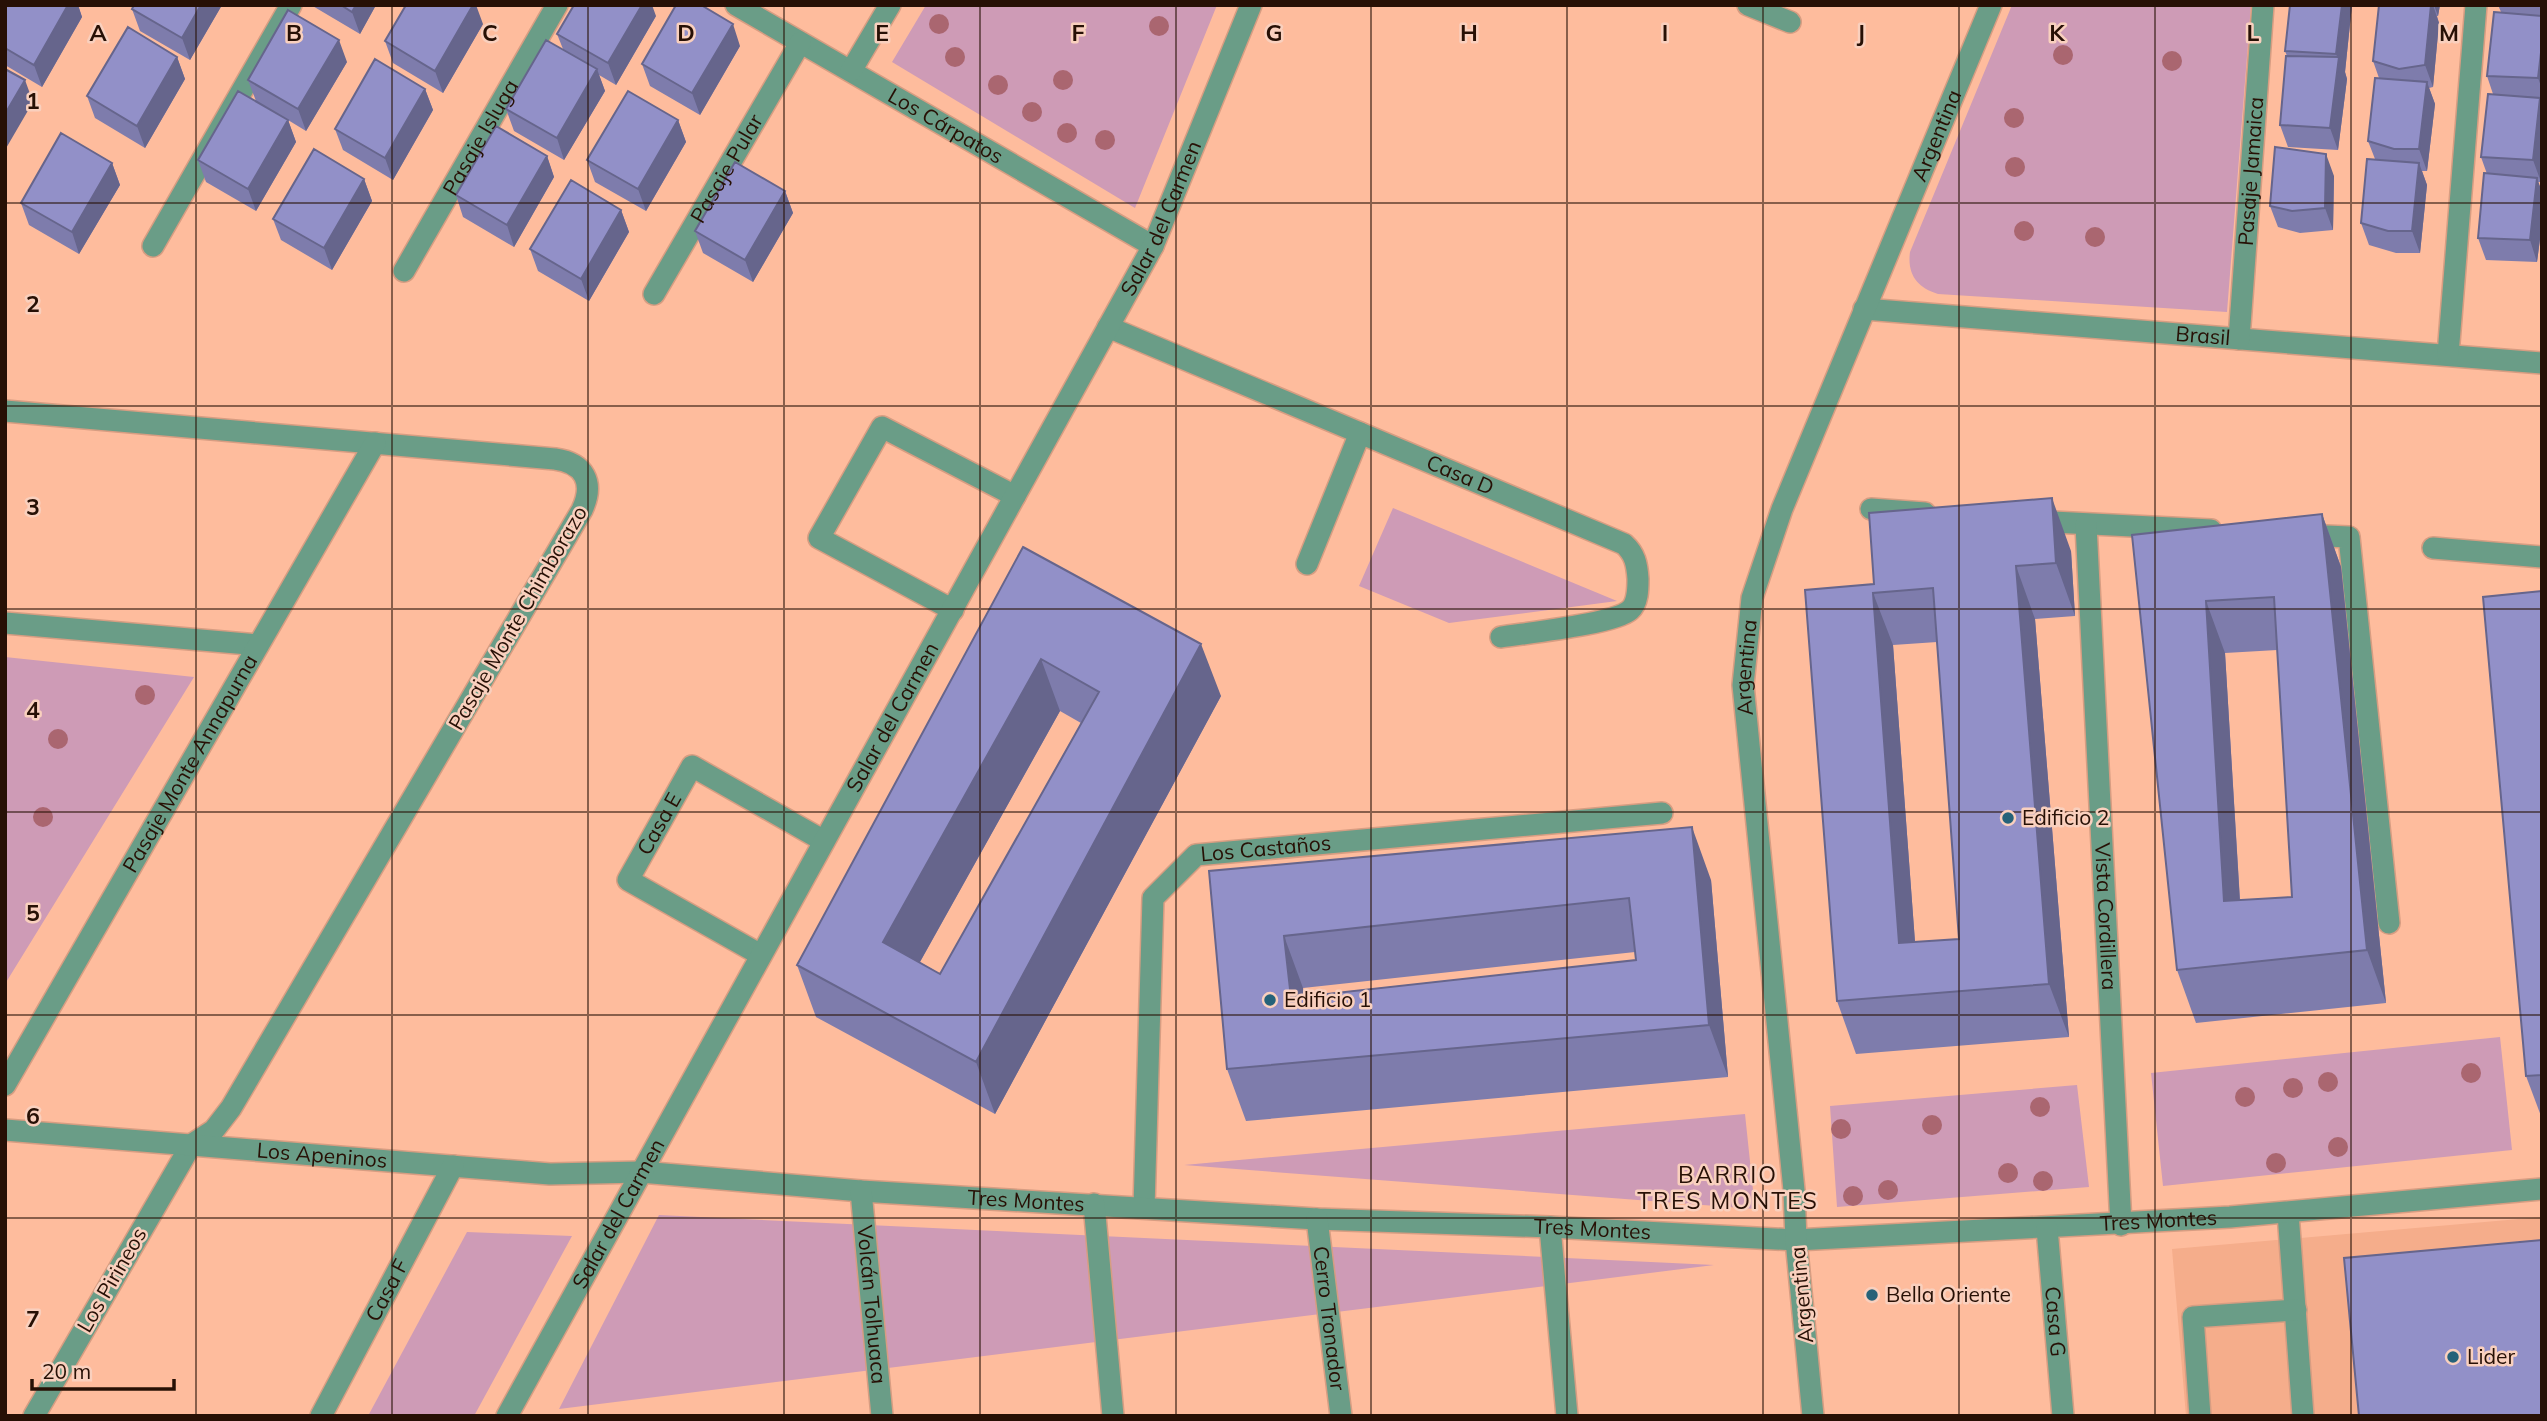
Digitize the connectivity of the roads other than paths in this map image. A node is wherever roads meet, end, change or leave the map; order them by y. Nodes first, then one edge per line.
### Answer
1 (291, 5) edge
2 (557, 5) edge
3 (736, 5) edge
4 (890, 5) edge
5 (1251, 5) edge
6 (1748, 5) edge
7 (1991, 5) edge
8 (2263, 5) edge
9 (2476, 5) edge
10 (1790, 22) dead end
11 (800, 43) junction
12 (851, 71) junction
13 (153, 246) dead end
14 (1153, 246) junction
15 (404, 271) dead end
16 (654, 294) dead end
17 (1864, 309) junction
18 (1108, 327) junction
19 (2239, 339) junction
20 (2448, 355) junction
21 (2542, 363) edge
22 (5, 411) edge
23 (1360, 433) junction
24 (375, 443) junction
25 (1015, 496) junction
26 (1871, 509) dead end
27 (1951, 515) edge
28 (2019, 520) edge
29 (2086, 525) junction
30 (2225, 531) edge
31 (2280, 534) edge
32 (2433, 548) dead end
33 (2542, 557) edge
34 (1307, 564) dead end
35 (953, 610) junction
36 (5, 623) edge
37 (1502, 637) dead end
38 (258, 645) junction
39 (1662, 813) dead end
40 (824, 841) junction
41 (2389, 922) dead end
42 (761, 955) junction
43 (5, 1084) edge
44 (5, 1130) edge
45 (191, 1145) junction
46 (453, 1166) junction
47 (641, 1172) junction
48 (2542, 1189) edge
49 (862, 1191) junction
50 (1094, 1204) junction
51 (1144, 1208) junction
52 (2288, 1213) junction
53 (1317, 1219) junction
54 (2121, 1225) junction
55 (1550, 1227) junction
56 (2047, 1228) junction
57 (1796, 1240) junction
58 (2296, 1310) junction
59 (34, 1416) edge
60 (321, 1416) edge
61 (507, 1416) edge
62 (883, 1416) edge
63 (1113, 1416) edge
64 (1341, 1416) edge
65 (1567, 1416) edge
66 (1813, 1416) edge
67 (2063, 1416) edge
68 (2200, 1416) edge
69 (2303, 1416) edge

1 - 13 street
2 - 15 street, Pasaje Isluga
3 - 11 street, Los Cárpatos
4 - 12 street
5 - 14 street, Salar del Carmen
6 - 10 street
7 - 17 street, Argentina
8 - 19 street, Pasaje Jamaica
9 - 20 street
11 - 12 street, Los Cárpatos
11 - 16 street, Pasaje Pular
12 - 14 street, Los Cárpatos
14 - 18 street, Salar del Carmen
17 - 19 street, Brasil
17 - 57 street, Argentina
18 - 23 street, Casa D
18 - 25 street, Salar del Carmen
19 - 20 street, Brasil
20 - 21 street, Brasil
22 - 24 street, Pasaje Monte Chimborazo
23 - 34 street
23 - 37 street, Casa D
24 - 38 street, Pasaje Monte Annapurna
24 - 45 street, Pasaje Monte Chimborazo
25 - 35 street, Salar del Carmen
25 - 35 street
26 - 27 street
28 - 29 street
29 - 30 street
29 - 54 street, Vista Cordillera
31 - 41 street
32 - 33 street
35 - 40 street, Salar del Carmen
36 - 38 street
38 - 43 street, Pasaje Monte Annapurna
39 - 51 street, Los Castaños
40 - 42 street, Salar del Carmen
40 - 42 street, Casa E
42 - 47 street, Salar del Carmen
44 - 45 street, Los Apeninos
45 - 46 street, Los Apeninos
45 - 59 street, Los Pirineos
46 - 47 street, Los Apeninos
46 - 60 street, Casa F
47 - 49 street, Tres Montes
47 - 61 street, Salar del Carmen
48 - 52 street, Tres Montes
49 - 50 street, Tres Montes
49 - 62 street, Volcán Tolhuaca
50 - 51 street, Tres Montes
50 - 63 street
51 - 53 street, Tres Montes
52 - 54 street, Tres Montes
52 - 58 street
53 - 55 street, Tres Montes
53 - 64 street, Cerro Tronador
54 - 56 street, Tres Montes
55 - 57 street, Tres Montes
55 - 65 street
56 - 57 street, Tres Montes
56 - 67 street, Casa G
57 - 66 street, Argentina
58 - 68 street
58 - 69 street

